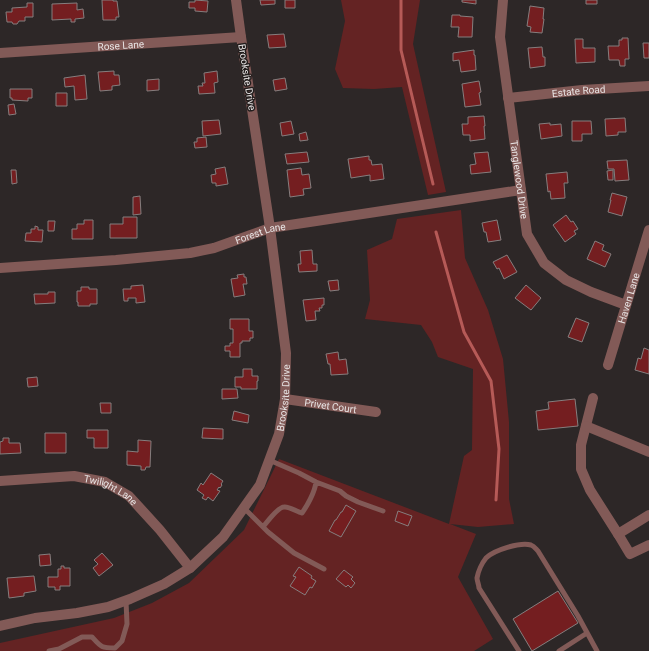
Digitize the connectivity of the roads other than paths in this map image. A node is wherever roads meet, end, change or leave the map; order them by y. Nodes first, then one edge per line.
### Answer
1 (236, 0) edge
2 (503, 0) edge
3 (241, 37) junction
4 (0, 53) edge
5 (649, 86) edge
6 (508, 98) junction
7 (521, 190) junction
8 (270, 228) junction
9 (649, 230) edge
10 (0, 268) edge
11 (626, 305) junction
12 (608, 365) dead end
13 (593, 398) dead end
14 (286, 399) junction
15 (376, 412) dead end
16 (586, 426) junction
17 (649, 452) edge
18 (269, 460) junction
19 (0, 481) edge
20 (316, 482) junction
21 (244, 508) junction
22 (383, 511) dead end
23 (649, 515) edge
24 (263, 527) junction
25 (618, 534) junction
26 (649, 545) edge
27 (190, 568) junction
28 (324, 569) dead end
29 (126, 601) junction
30 (0, 626) edge
31 (587, 633) junction
32 (49, 651) edge
33 (519, 651) edge
34 (559, 651) edge
35 (597, 651) edge

1 - 3 street, Brooksite Drive
2 - 6 street, Tanglewood Drive
3 - 4 street, Rose Lane
3 - 8 street, Brooksite Drive
5 - 6 street, Estate Road
6 - 7 street, Tanglewood Drive
7 - 8 street, Forest Lane
7 - 11 street, Tanglewood Drive
8 - 10 street, Forest Lane
8 - 14 street, Brooksite Drive
9 - 11 street, Haven Lane
11 - 12 street, Haven Lane
13 - 16 street
14 - 15 street, Privet Court
14 - 18 street, Brooksite Drive
16 - 17 street
16 - 25 street
18 - 20 lane
18 - 21 street, Brooksite Drive
19 - 27 street, Twilight Lane
20 - 22 lane
20 - 24 lane
21 - 24 lane
21 - 27 street, Brooksite Drive
23 - 25 street
24 - 28 lane
25 - 26 street
27 - 29 street, Brooksite Drive
29 - 30 street, Brooksite Drive
29 - 32 lane
31 - 33 lane
31 - 34 lane
31 - 35 lane

